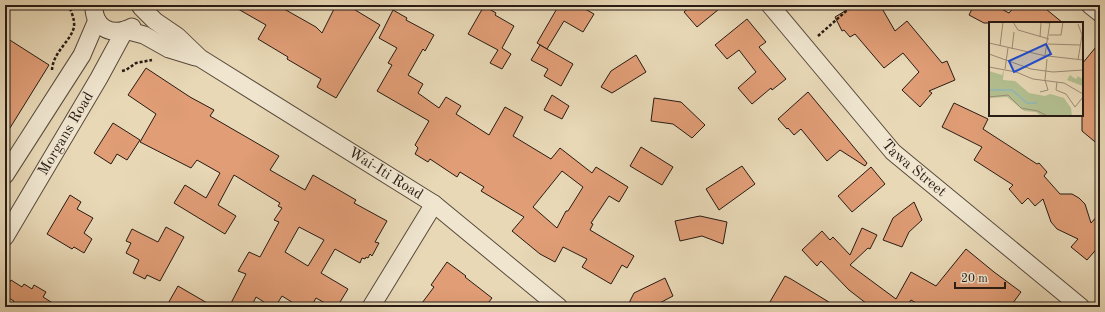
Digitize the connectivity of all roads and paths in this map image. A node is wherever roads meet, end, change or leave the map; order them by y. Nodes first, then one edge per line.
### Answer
1 (68, 5) edge
2 (770, 5) edge
3 (854, 5) edge
4 (1090, 5) edge
5 (141, 6) edge
6 (93, 10) edge
7 (1100, 13) edge
8 (125, 30) junction
9 (805, 47) junction
10 (200, 58) junction
11 (154, 59) dead end
12 (116, 73) dead end
13 (52, 77) dead end
14 (5, 175) edge
15 (434, 204) junction
16 (5, 237) edge
17 (371, 307) edge
18 (559, 307) edge
19 (1081, 307) edge

1 - 13 path
2 - 9 street, Tawa Street
3 - 9 path
4 - 7 street
5 - 8 street, Morgans Road
5 - 10 street, Wai-Iti Road
6 - 8 street, Wai-Iti Road
6 - 14 street, Morgans Road
8 - 10 street, Wai-Iti Road
8 - 16 street, Morgans Road
9 - 19 street, Tawa Street
10 - 15 street, Wai-Iti Road
11 - 12 path
15 - 17 street
15 - 18 street, Wai-Iti Road

